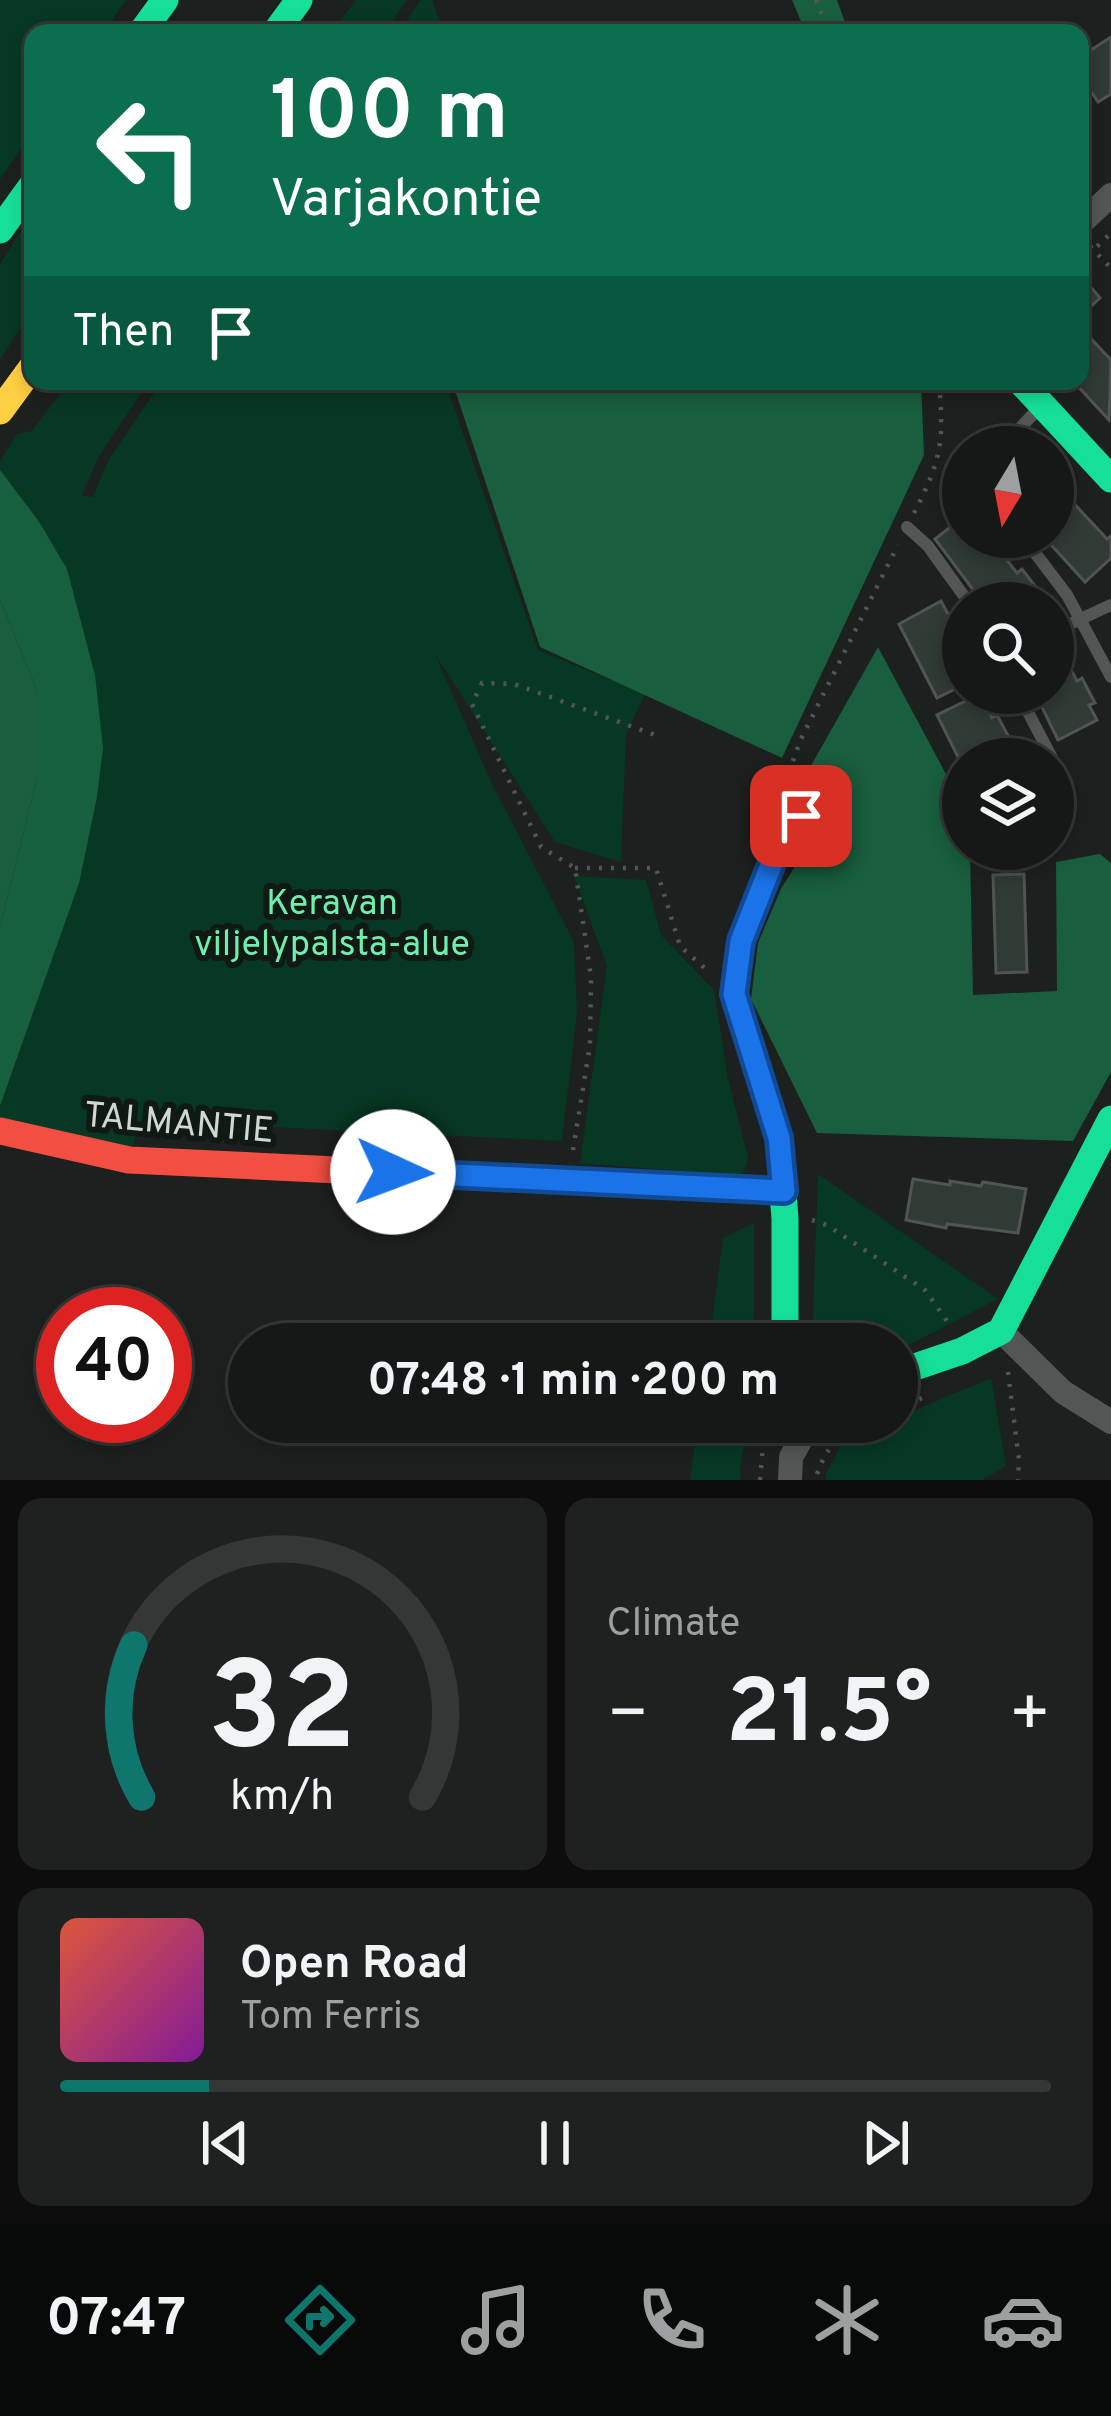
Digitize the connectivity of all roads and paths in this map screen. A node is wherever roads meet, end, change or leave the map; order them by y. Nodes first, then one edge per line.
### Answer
1 (1111, 195) edge
2 (24, 197) edge
3 (1089, 216) edge
4 (0, 230) edge
5 (1111, 233) edge
6 (1089, 244) edge
7 (1094, 249) junction
8 (1089, 254) edge
9 (1111, 268) edge
10 (24, 378) edge
11 (940, 390) edge
12 (1029, 390) edge
13 (1043, 404) junction
14 (0, 411) edge
15 (1022, 426) edge
16 (1111, 478) edge
17 (907, 527) junction
18 (1039, 558) edge
19 (953, 582) edge
20 (1111, 604) edge
21 (1078, 620) junction
22 (1074, 622) edge
23 (1111, 677) edge
24 (658, 736) dead end
25 (786, 784) dead end
26 (801, 816) dead end
27 (574, 868) junction
28 (734, 994) junction
29 (1111, 1119) edge
30 (8, 1133) edge
31 (568, 1180) junction
32 (785, 1205) junction
33 (785, 1323) edge
34 (1010, 1341) junction
35 (962, 1351) junction
36 (918, 1366) edge
37 (1111, 1422) edge
38 (763, 1443) edge
39 (798, 1443) edge
40 (834, 1443) edge
41 (760, 1480) edge
42 (790, 1480) edge
43 (815, 1480) edge
44 (1018, 1480) edge

1 - 3 street
2 - 4 main road
5 - 7 path
6 - 7 path
7 - 8 path
7 - 9 path
10 - 14 main road
11 - 17 path
12 - 13 main road
13 - 15 lane
13 - 16 main road
17 - 19 lane
17 - 25 path
18 - 21 lane
20 - 21 lane
21 - 22 lane
21 - 23 lane
24 - 27 path
26 - 28 main road
27 - 28 path
27 - 31 path
28 - 32 main road
29 - 34 main road
30 - 31 main road, TALMANTIE
31 - 32 main road, TALMANTIE
32 - 33 main road
32 - 35 path
34 - 35 main road
34 - 37 street
34 - 44 path
35 - 36 main road
38 - 41 path
39 - 42 street
40 - 43 path

